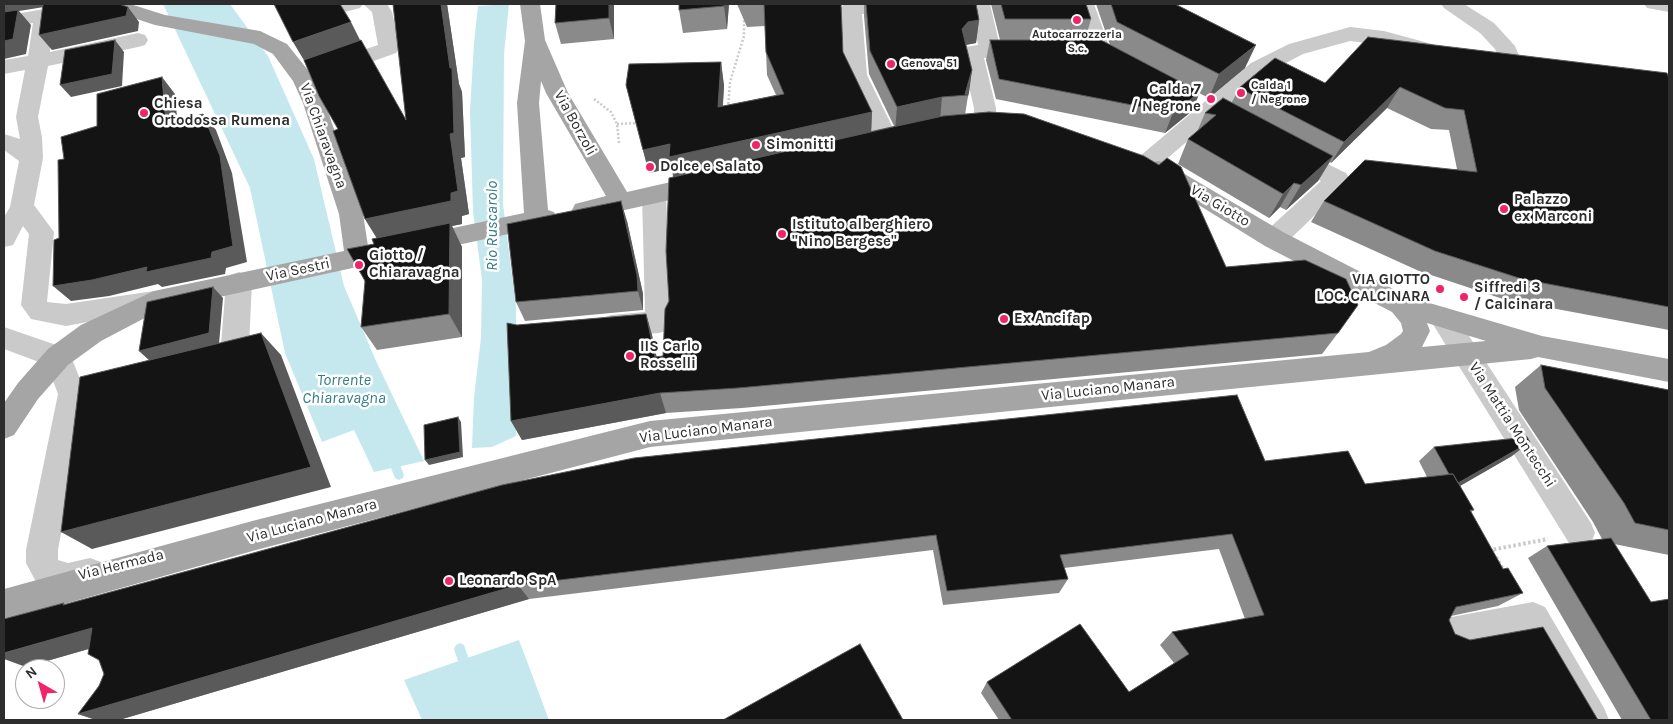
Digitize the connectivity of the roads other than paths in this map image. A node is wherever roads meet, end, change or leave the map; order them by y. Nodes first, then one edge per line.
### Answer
1 (110, 4) edge
2 (353, 4) edge
3 (373, 4) edge
4 (530, 4) edge
5 (956, 4) edge
6 (980, 4) edge
7 (1084, 4) edge
8 (1451, 4) edge
9 (1654, 4) edge
10 (851, 6) edge
11 (1669, 6) edge
12 (296, 18) edge
13 (4, 22) edge
14 (138, 40) dead end
15 (535, 40) junction
16 (389, 48) junction
17 (1098, 54) edge
18 (1448, 55) edge
19 (38, 61) junction
20 (1489, 64) edge
21 (4, 67) edge
22 (394, 69) dead end
23 (302, 78) junction
24 (27, 118) junction
25 (985, 127) edge
26 (4, 134) edge
27 (886, 141) edge
28 (4, 142) edge
29 (1269, 142) edge
30 (31, 158) junction
31 (1139, 159) joint
32 (732, 177) edge
33 (654, 194) junction
34 (621, 202) junction
35 (22, 207) junction
36 (537, 220) junction
37 (4, 238) edge
38 (1274, 239) junction
39 (353, 258) junction
40 (250, 280) junction
41 (154, 301) junction
42 (1401, 304) junction
43 (1442, 318) junction
44 (584, 328) edge
45 (4, 338) edge
46 (1542, 347) junction
47 (1466, 355) junction
48 (58, 357) junction
49 (1366, 364) junction
50 (185, 367) edge
51 (1669, 371) edge
52 (4, 426) edge
53 (1580, 533) road end
54 (256, 536) junction
55 (4, 605) edge
56 (1446, 634) edge
57 (1592, 720) edge

1 - 23 main road, Via Chiaravagna
2 - 12 street
3 - 16 street
4 - 15 main road, Via Borzoli
5 - 10 street
6 - 25 street
7 - 17 street
8 - 20 street
9 - 11 street
10 - 27 street
13 - 19 street
14 - 19 street
15 - 34 main road, Via Borzoli
15 - 36 main road, Via Borzoli
16 - 22 street
16 - 23 street
18 - 31 street
19 - 21 street
19 - 24 street
23 - 39 main road, Via Chiaravagna
24 - 26 street
24 - 30 street
28 - 30 street
29 - 38 street
30 - 35 street
31 - 38 main road, Via Giotto
32 - 33 main road
33 - 34 main road
33 - 44 street
34 - 36 main road
35 - 37 street
35 - 41 street
36 - 39 main road
38 - 42 main road, Via Giotto
39 - 40 main road, Via Sestri
40 - 41 main road, Via Sestri
40 - 50 street
41 - 48 main road
42 - 43 main road, Via Giotto
42 - 49 main road, Via Luciano Manara
43 - 46 main road, Via Giotto
43 - 47 street, Via Mattia Montecchi
45 - 48 street
46 - 47 main road, Via Luciano Manara
46 - 51 main road
47 - 49 main road, Via Luciano Manara
47 - 53 street, Via Mattia Montecchi
48 - 52 main road
48 - 54 street, Via Hermada
49 - 54 main road, Via Luciano Manara
54 - 55 main road, Via Luciano Manara
56 - 57 street

